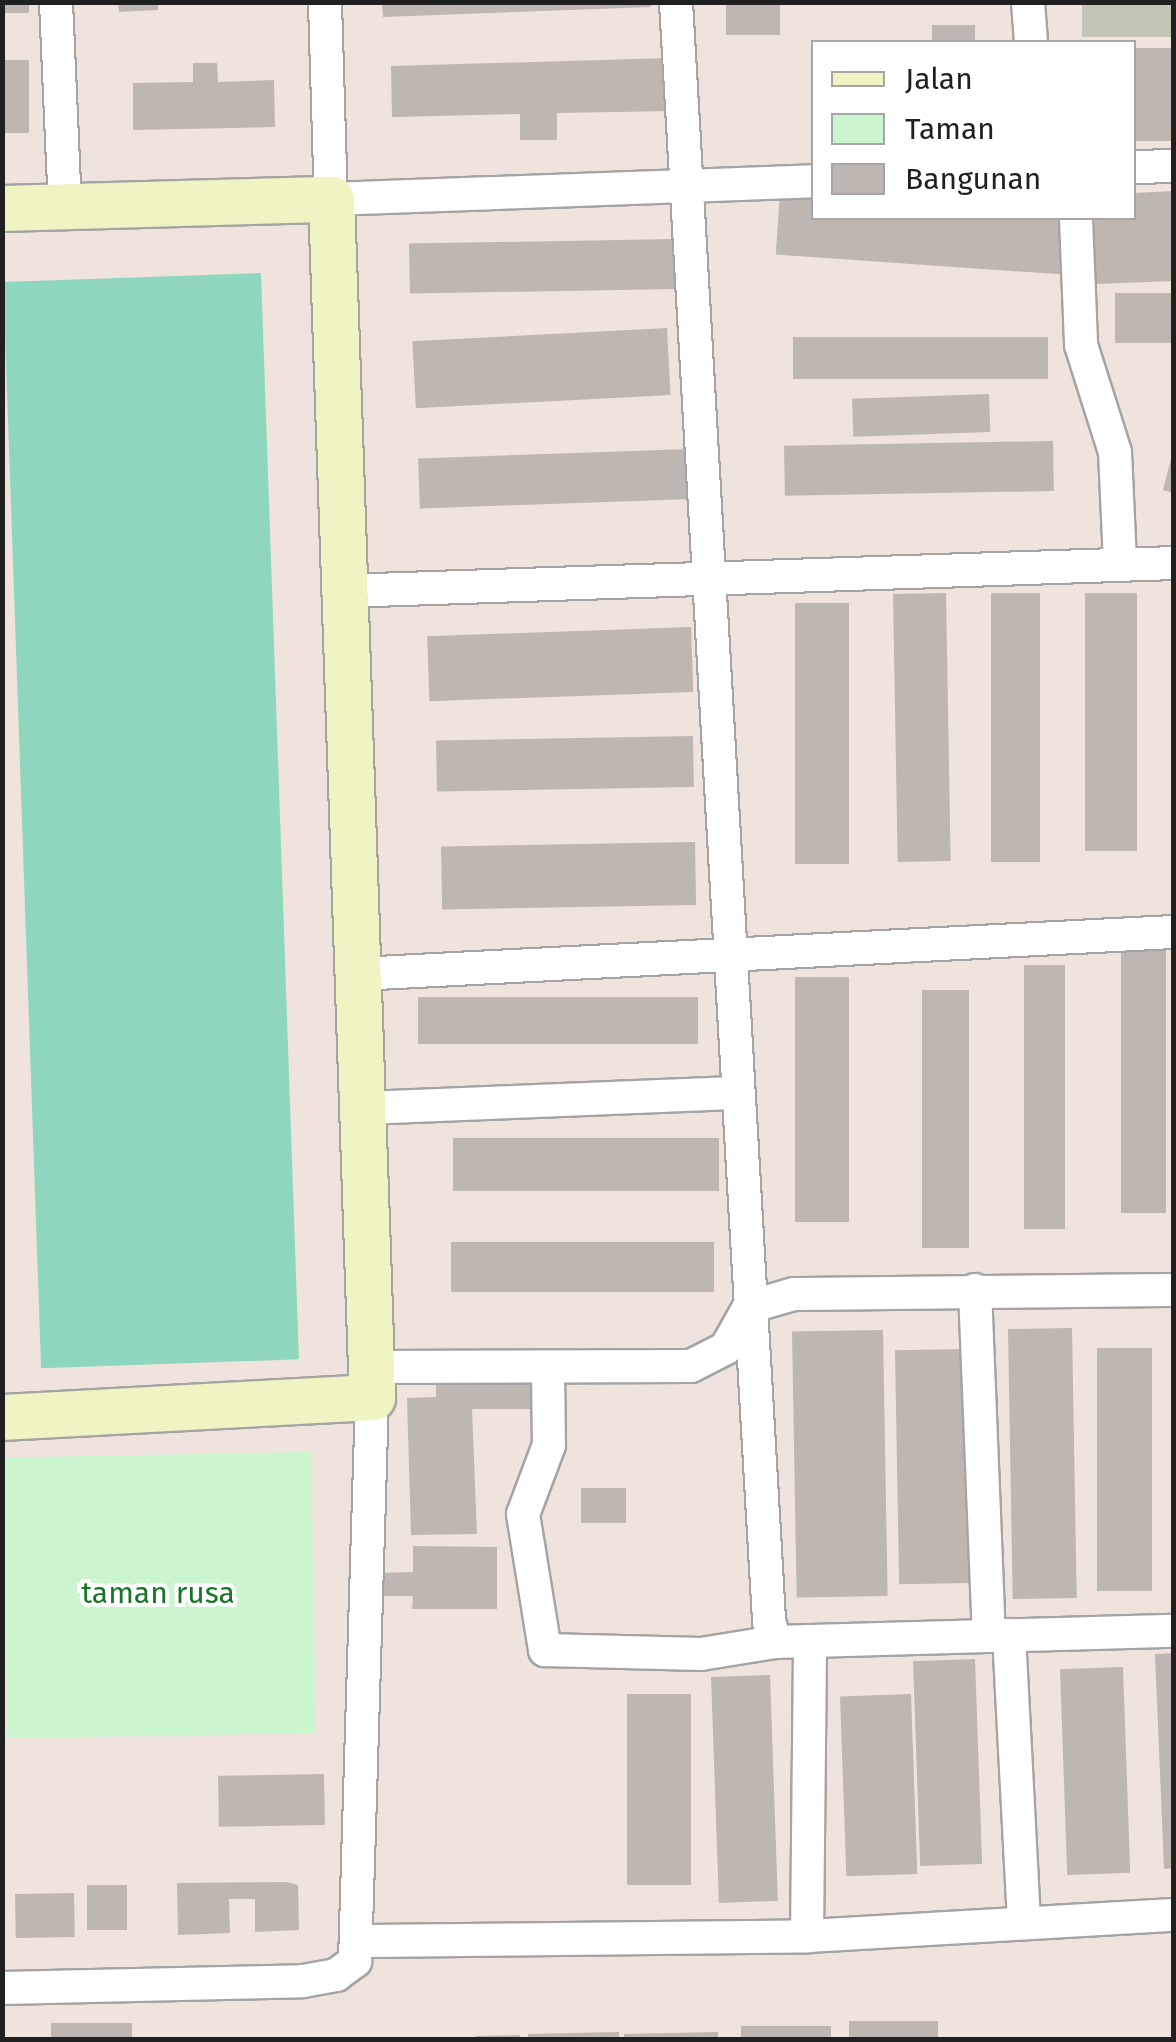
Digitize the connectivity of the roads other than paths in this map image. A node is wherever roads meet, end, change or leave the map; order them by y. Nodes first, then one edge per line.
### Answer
1 (56, 2) edge
2 (324, 2) edge
3 (676, 2) edge
4 (1028, 2) edge
5 (1031, 40) edge
6 (1174, 166) edge
7 (1136, 168) edge
8 (811, 181) edge
9 (686, 188) junction
10 (331, 199) junction
11 (64, 205) junction
12 (2, 208) edge
13 (1076, 220) edge
14 (1120, 564) junction
15 (1174, 564) edge
16 (708, 581) junction
17 (344, 591) junction
18 (1174, 932) edge
19 (729, 956) junction
20 (358, 974) junction
21 (737, 1094) junction
22 (362, 1108) junction
23 (975, 1290) junction
24 (1174, 1290) edge
25 (748, 1307) junction
26 (548, 1368) junction
27 (372, 1382) junction
28 (2, 1417) edge
29 (1174, 1630) edge
30 (999, 1636) junction
31 (775, 1642) junction
32 (810, 1642) junction
33 (1174, 1915) edge
34 (1024, 1923) junction
35 (807, 1936) junction
36 (360, 1940) junction
37 (2, 1988) edge

1 - 11 street
2 - 10 street
3 - 9 street
4 - 5 street
6 - 7 street
8 - 9 street
9 - 10 street
9 - 16 street
10 - 11 main road
10 - 17 main road
11 - 12 main road
13 - 14 street
14 - 15 street
14 - 16 street
16 - 17 street
16 - 19 street
17 - 20 main road
18 - 19 street
19 - 20 street
19 - 21 street
20 - 22 main road
21 - 22 street
21 - 25 street
22 - 27 main road
23 - 24 street
23 - 25 street
23 - 30 street
25 - 26 street
25 - 31 street
26 - 27 street
26 - 31 street
27 - 28 main road
27 - 36 street
29 - 30 street
30 - 32 street
30 - 34 street
31 - 32 street
32 - 35 street
33 - 34 street
34 - 35 street
35 - 36 street
36 - 37 street

